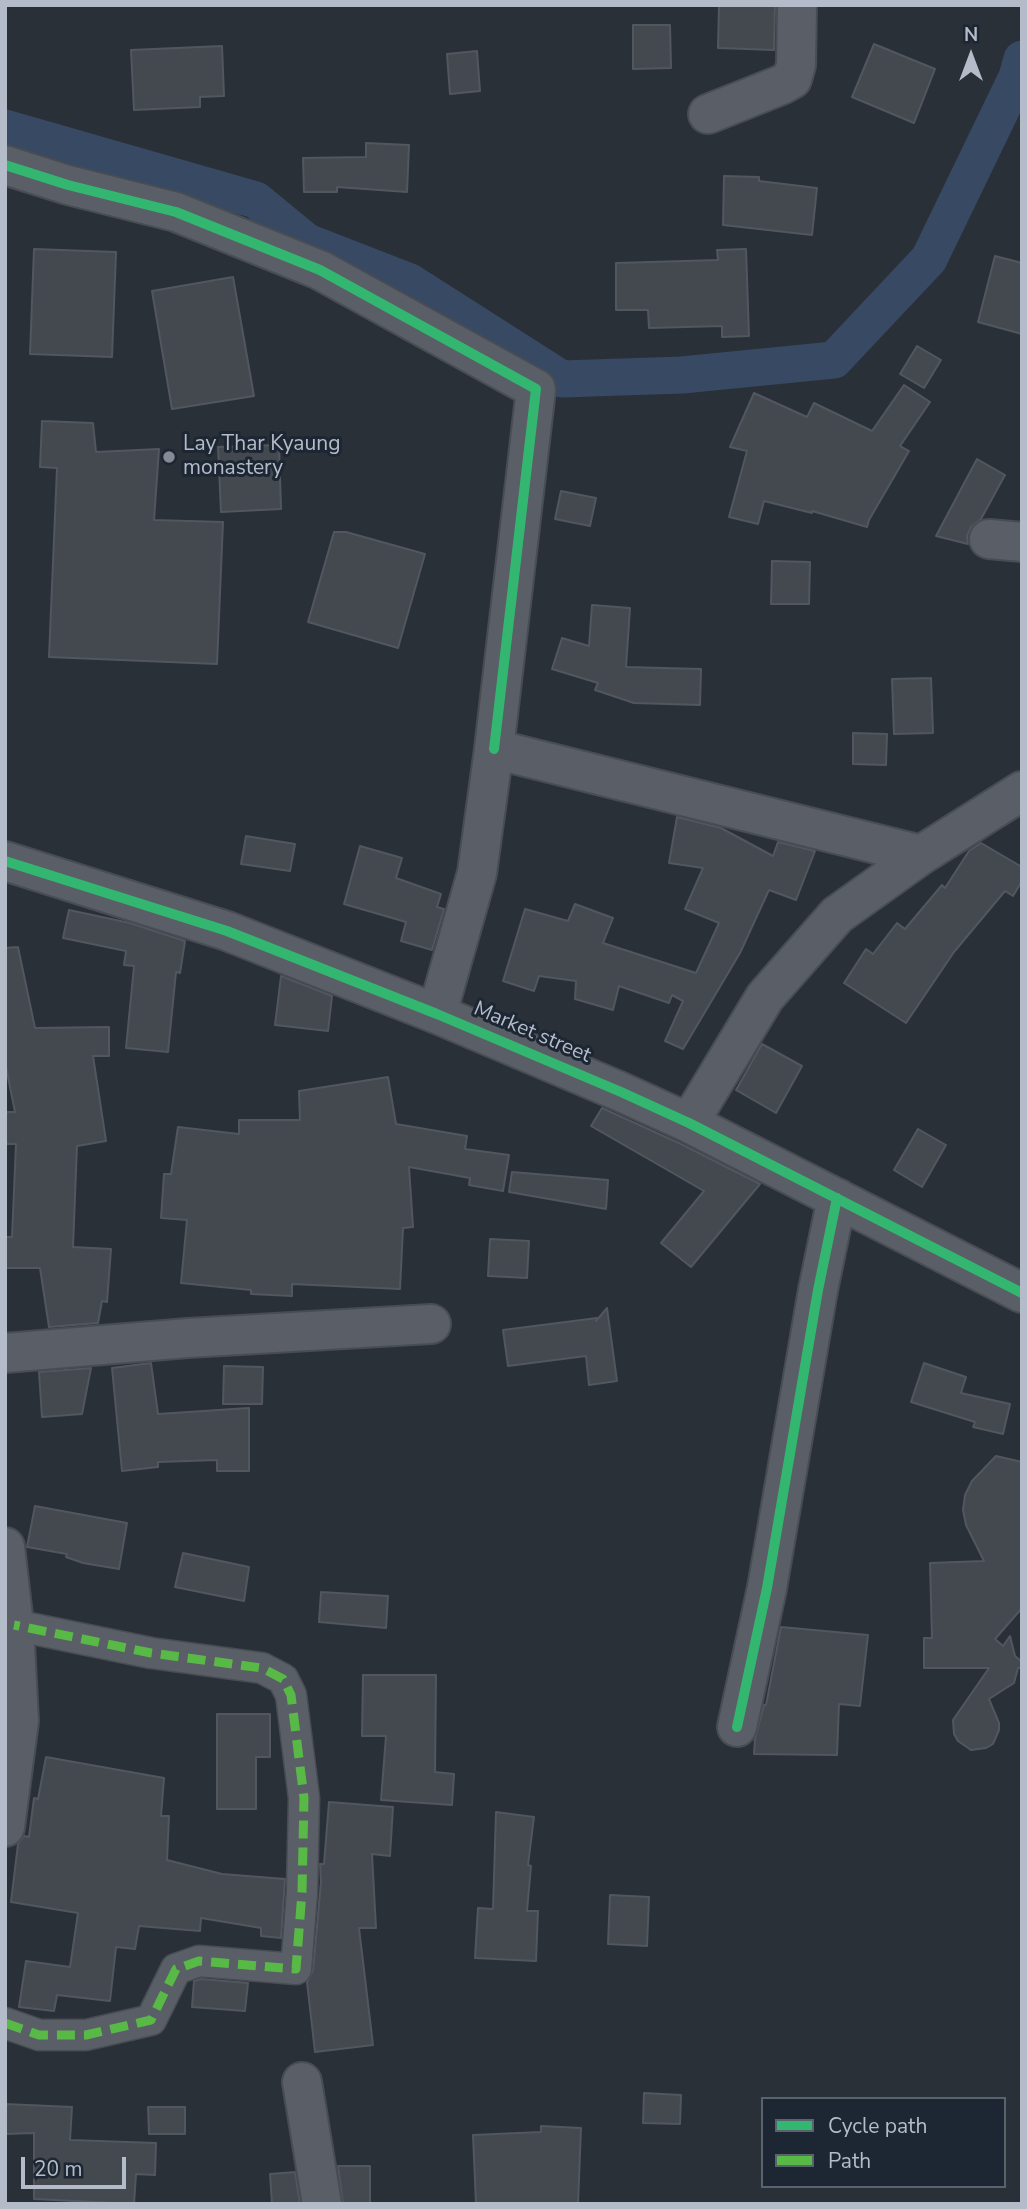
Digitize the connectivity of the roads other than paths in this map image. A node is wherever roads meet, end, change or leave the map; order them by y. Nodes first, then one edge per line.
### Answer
1 (797, 5) edge
2 (708, 114) dead end
3 (5, 165) edge
4 (494, 750) junction
5 (1022, 791) edge
6 (921, 855) junction
7 (5, 861) edge
8 (437, 1014) junction
9 (689, 1123) junction
10 (837, 1198) junction
11 (1022, 1293) edge
12 (431, 1324) dead end
13 (5, 1353) edge
14 (5, 1547) edge
15 (9, 1630) edge
16 (737, 1727) dead end
17 (5, 1827) edge
18 (5, 2023) edge
19 (302, 2082) dead end
20 (323, 2204) edge

1 - 2 street
3 - 4 street
4 - 6 street
4 - 8 street
5 - 6 street
6 - 9 street
7 - 8 street, Market street
8 - 9 street, Market street
9 - 10 street, Market street
10 - 11 street, Market street
10 - 16 street
12 - 13 street
14 - 15 street
15 - 17 street
15 - 18 street
19 - 20 street

